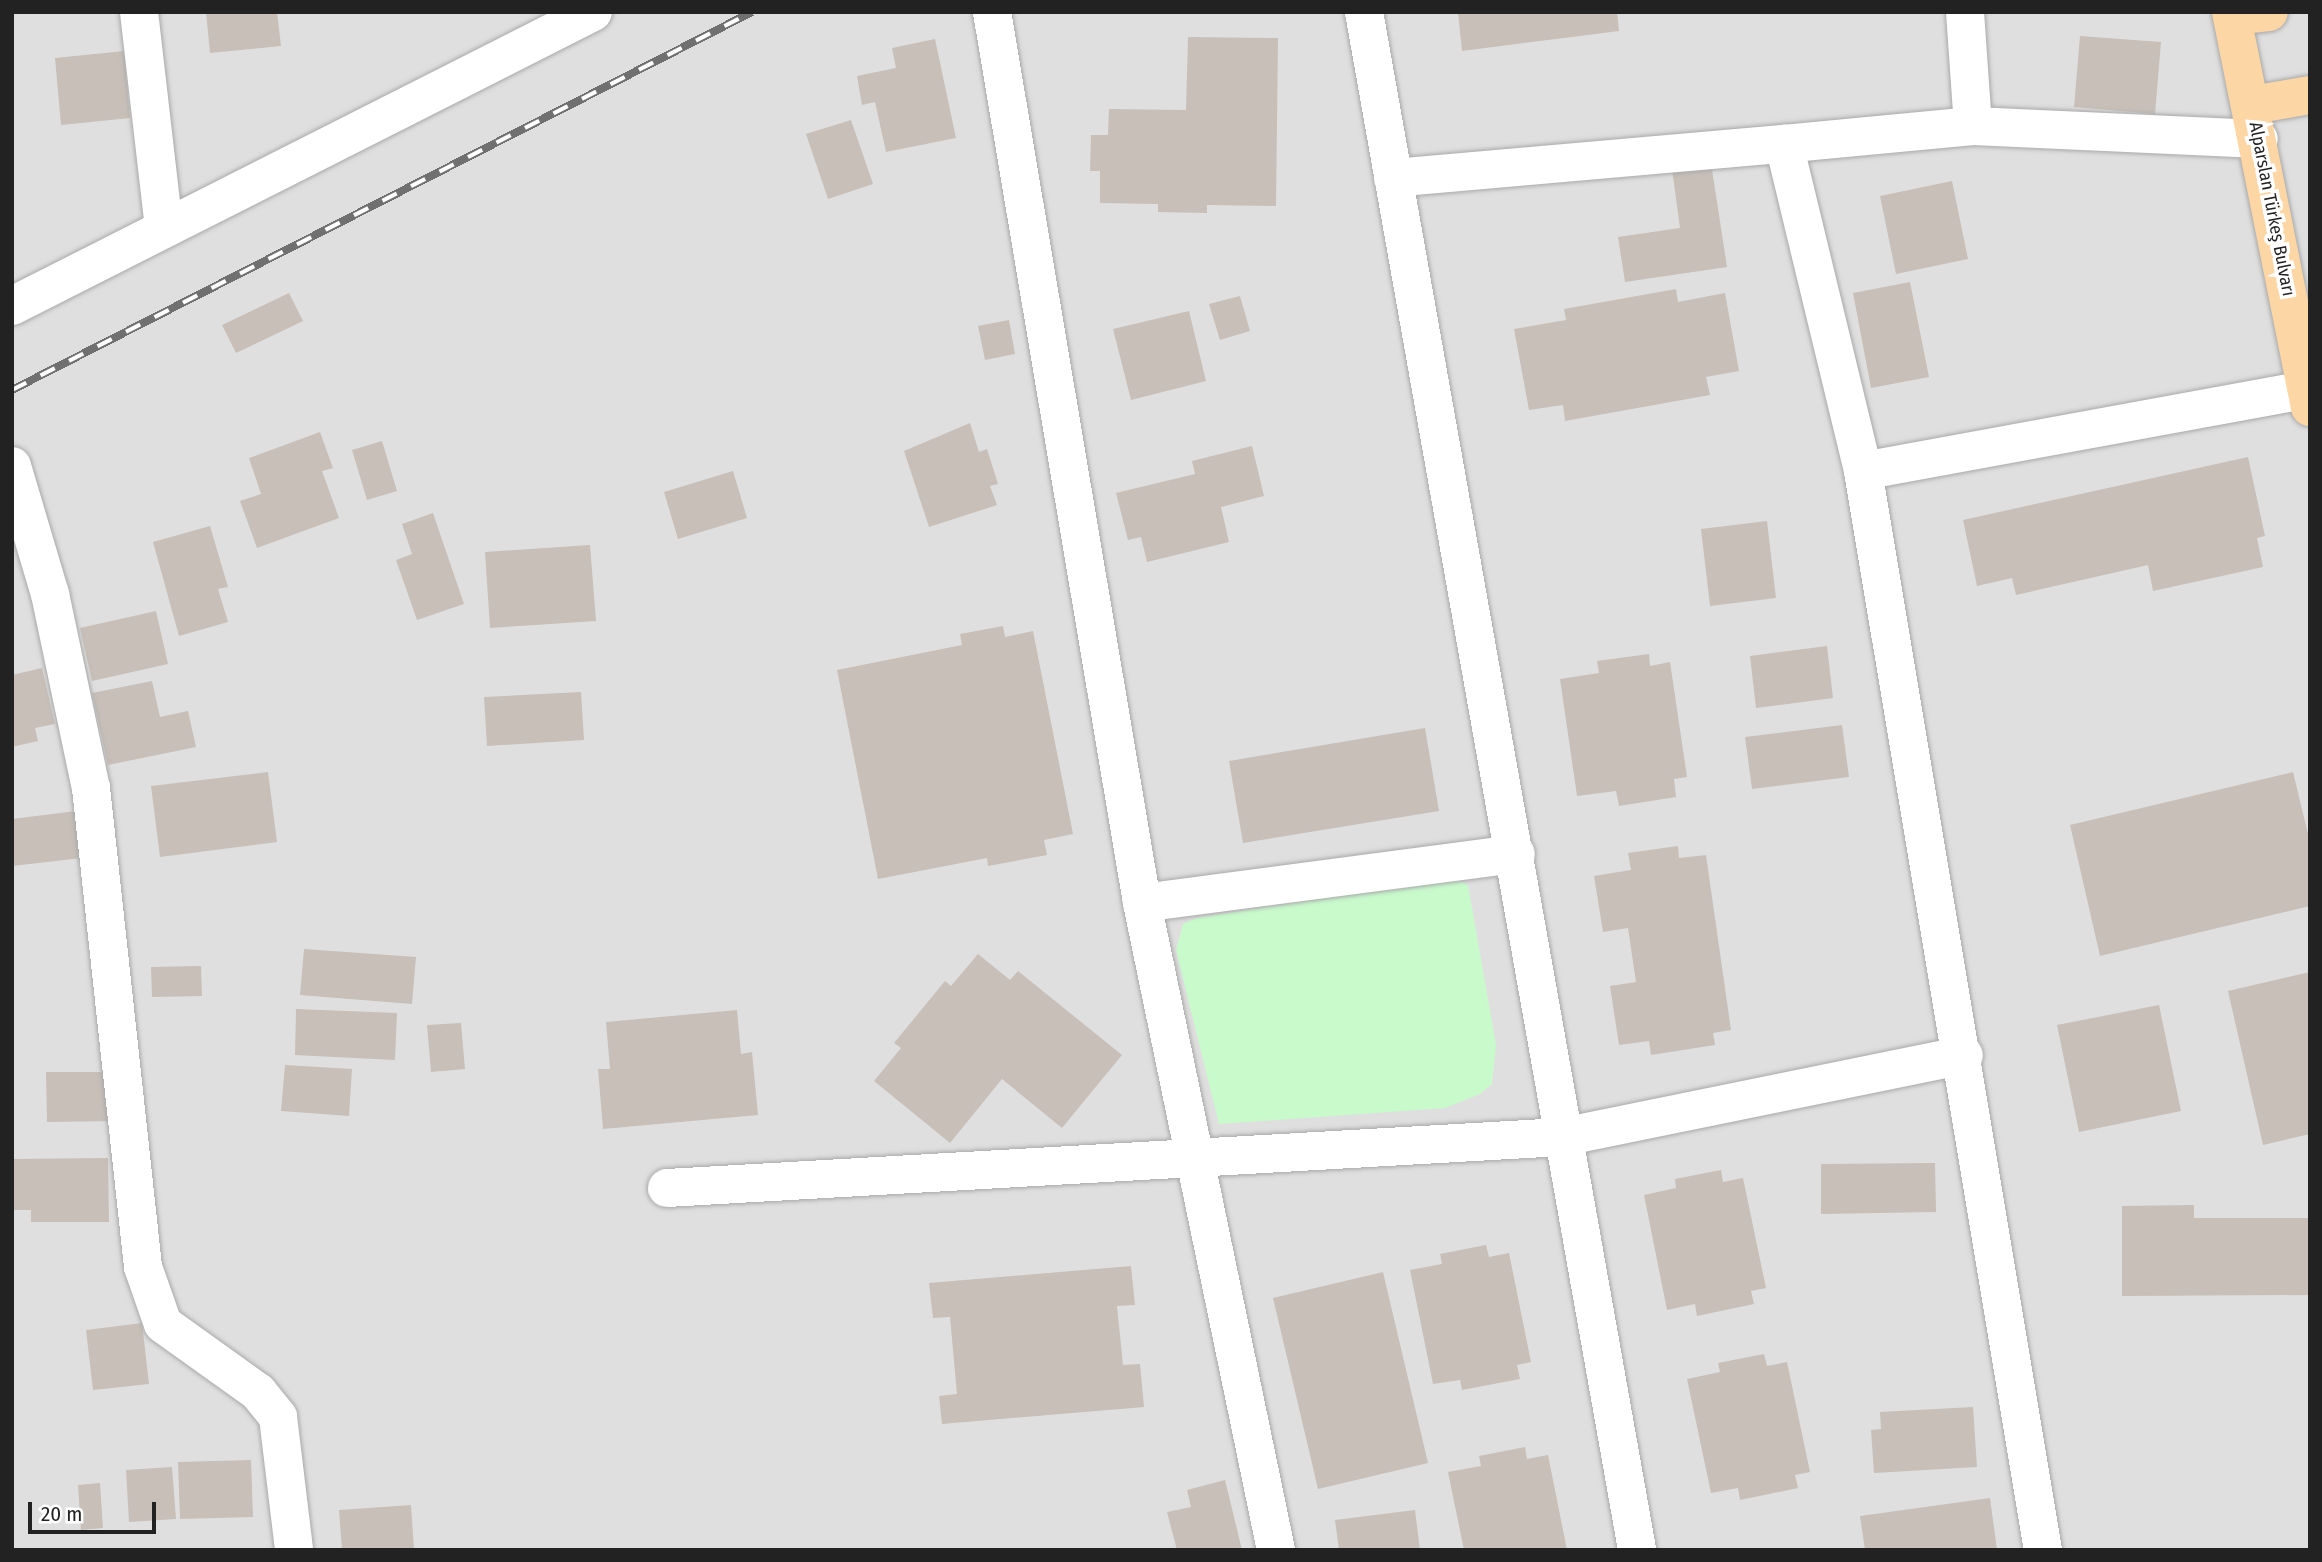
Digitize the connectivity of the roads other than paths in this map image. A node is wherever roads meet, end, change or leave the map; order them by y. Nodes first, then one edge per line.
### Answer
1 (139, 12) edge
2 (593, 12) edge
3 (992, 12) edge
4 (1364, 12) edge
5 (1965, 12) edge
6 (2244, 13) edge
7 (2310, 95) edge
8 (2255, 122) junction
9 (1973, 126) junction
10 (1784, 144) junction
11 (1393, 178) junction
12 (164, 228) junction
13 (12, 306) edge
14 (2308, 398) edge
15 (12, 466) edge
16 (1863, 471) junction
17 (1516, 854) junction
18 (1142, 903) junction
19 (1964, 1055) junction
20 (1562, 1137) junction
21 (1198, 1156) junction
22 (667, 1188) dead end
23 (294, 1550) edge
24 (1276, 1550) edge
25 (1637, 1550) edge
26 (2043, 1550) edge

1 - 12 street
2 - 12 street
3 - 18 street
4 - 11 street
5 - 9 street
6 - 8 main road, Alparslan Türkeş Bulvarı
7 - 8 main road
8 - 9 street
8 - 14 main road, Alparslan Türkeş Bulvarı
9 - 10 street
10 - 11 street
10 - 16 street
11 - 17 street
12 - 13 street
14 - 16 street
15 - 23 street
16 - 19 street
17 - 18 street
17 - 20 street
18 - 21 street
19 - 20 street
19 - 26 street
20 - 21 street
20 - 25 street
21 - 22 street
21 - 24 street

